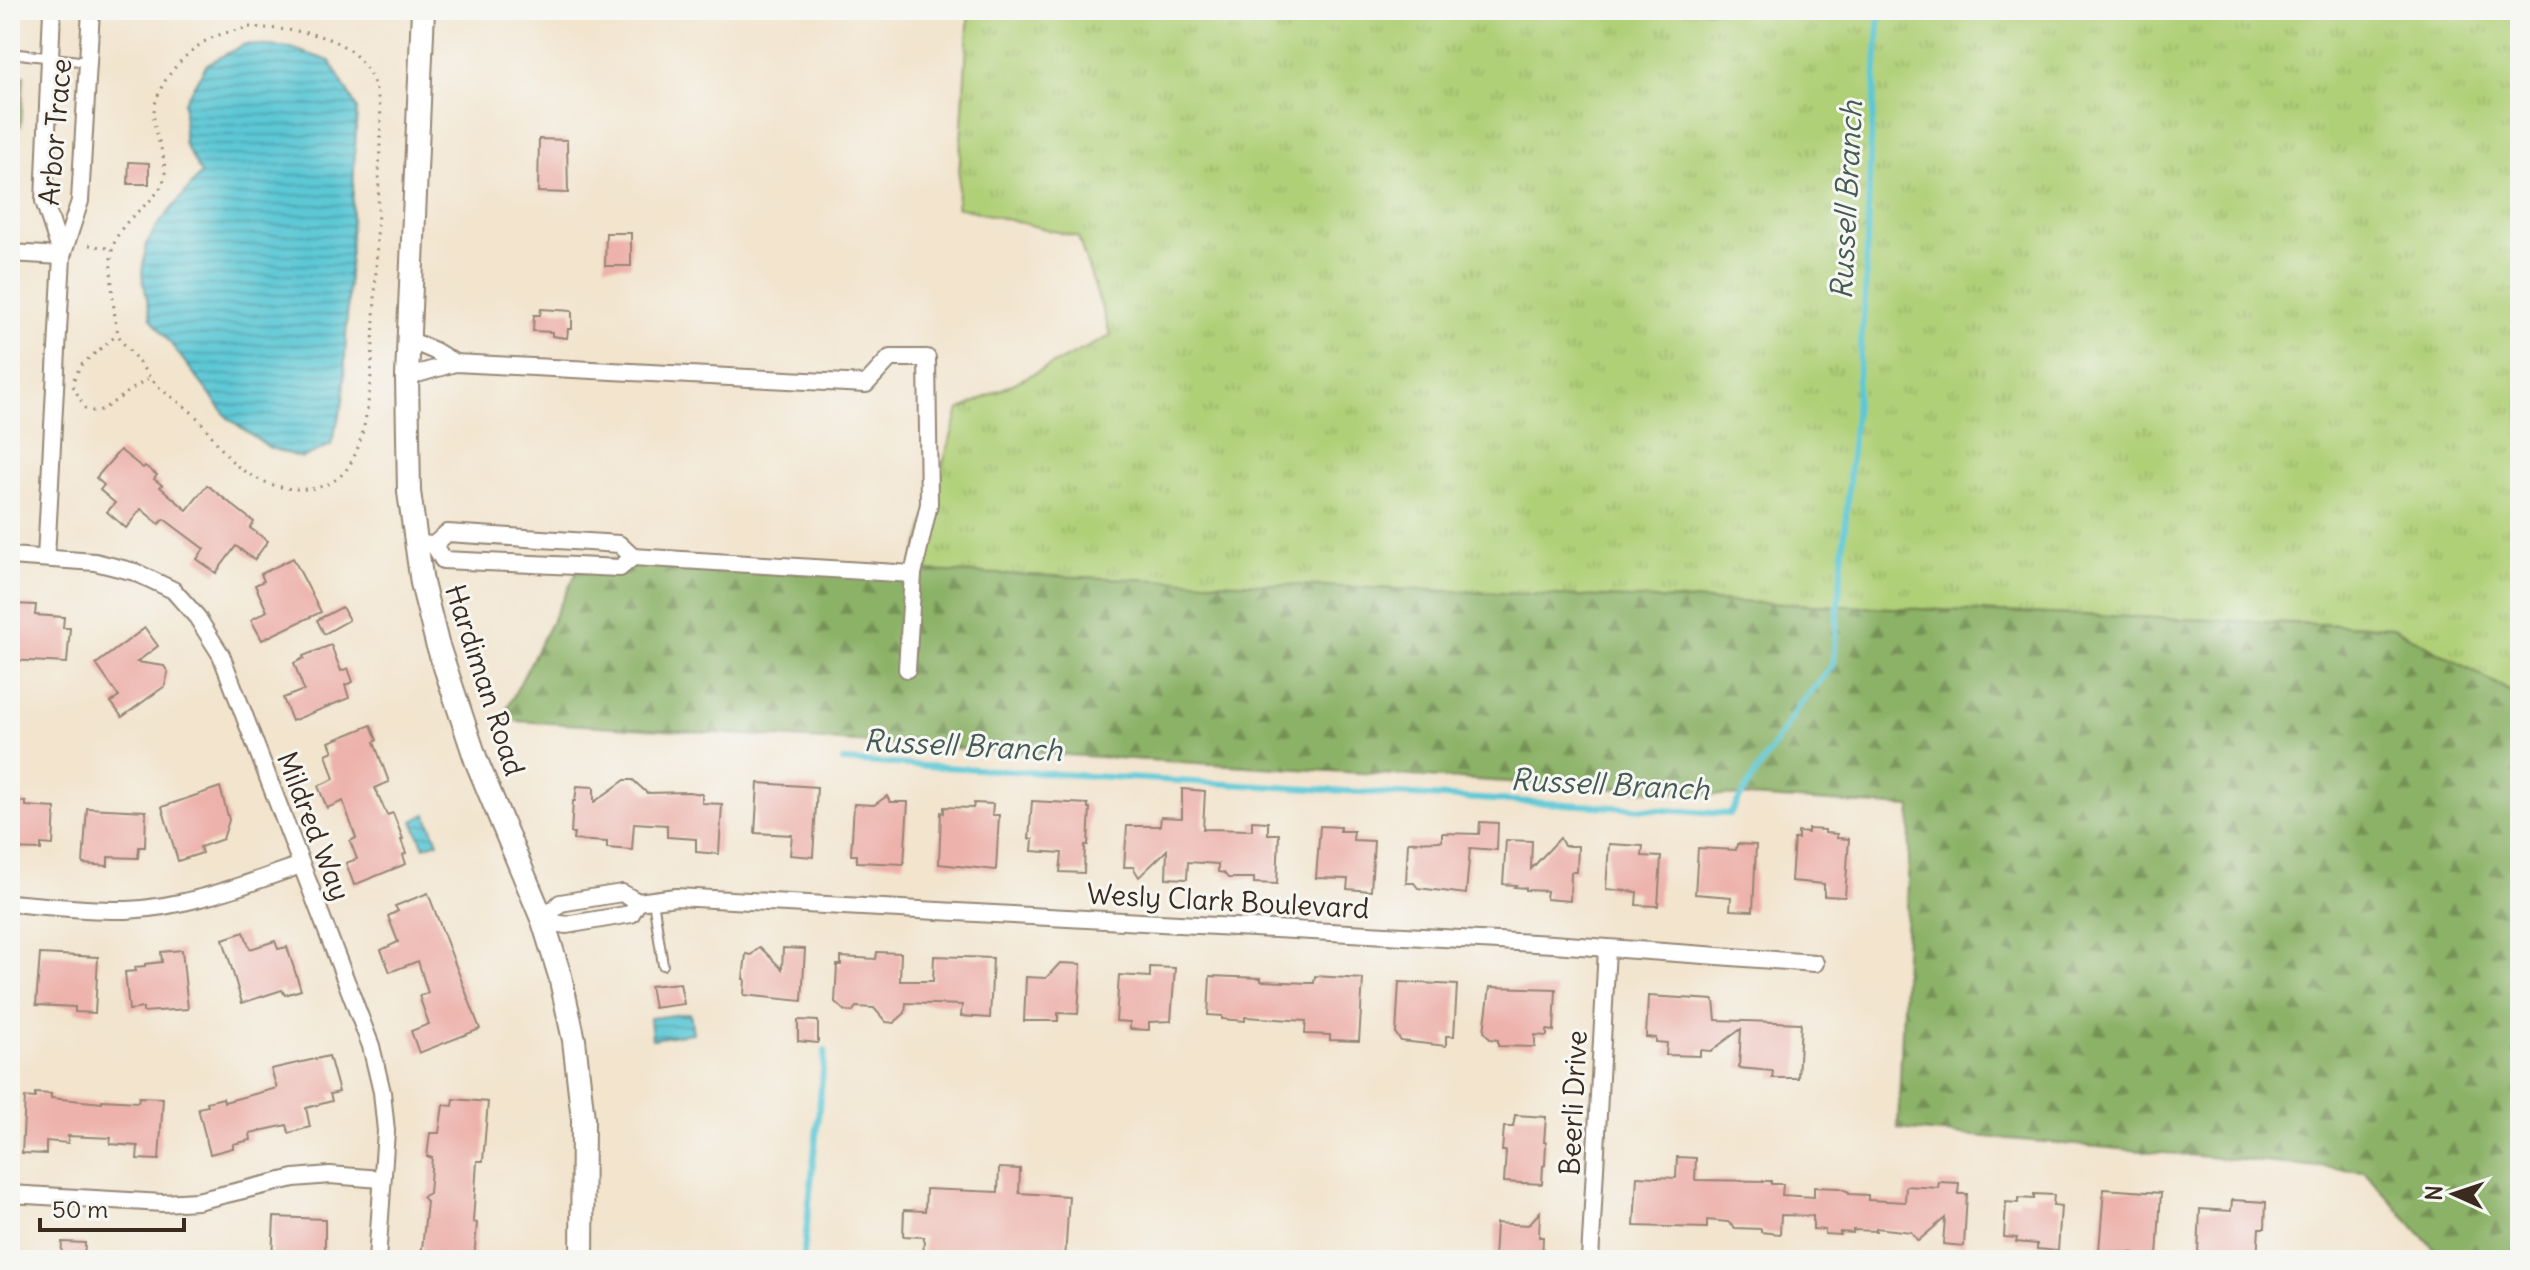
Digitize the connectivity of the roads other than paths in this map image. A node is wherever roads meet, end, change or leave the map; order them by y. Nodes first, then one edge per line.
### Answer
1 (52, 10) edge
2 (91, 10) edge
3 (423, 10) edge
4 (546, 10) edge
5 (592, 10) edge
6 (10, 53) edge
7 (50, 59) junction
8 (88, 62) junction
9 (10, 253) edge
10 (62, 256) junction
11 (409, 340) junction
12 (455, 363) junction
13 (407, 377) junction
14 (426, 545) junction
15 (10, 556) edge
16 (633, 557) junction
17 (46, 558) junction
18 (913, 574) junction
19 (907, 669) dead end
20 (301, 865) junction
21 (645, 901) junction
22 (10, 903) edge
23 (543, 921) junction
24 (1607, 949) junction
25 (1815, 963) dead end
26 (663, 965) dead end
27 (381, 1179) junction
28 (10, 1194) edge
29 (377, 1260) edge
30 (582, 1260) edge
31 (1590, 1260) edge

1 - 7 street, Arbor Trace
2 - 8 street, Arbor Trace
3 - 11 street, Hardiman Road
4 - 5 lane
6 - 7 lane
7 - 8 lane
7 - 10 street, Arbor Trace
8 - 10 street, Arbor Trace
9 - 10 street
10 - 17 street, Arbor Trace
11 - 12 street
11 - 13 street, Hardiman Road
12 - 13 street
12 - 18 street
13 - 14 street, Hardiman Road
14 - 16 street
14 - 16 street
14 - 23 street, Hardiman Road
15 - 17 street, Mildred Way
16 - 18 street
17 - 20 street, Mildred Way
18 - 19 street
20 - 22 street
20 - 27 street, Mildred Way
21 - 23 street, Wesly Clark Boulevard
21 - 24 street, Wesly Clark Boulevard
21 - 26 lane
23 - 30 street, Hardiman Road
24 - 25 street, Wesly Clark Boulevard
24 - 31 street, Beerli Drive
27 - 28 street
27 - 29 street, Mildred Way

